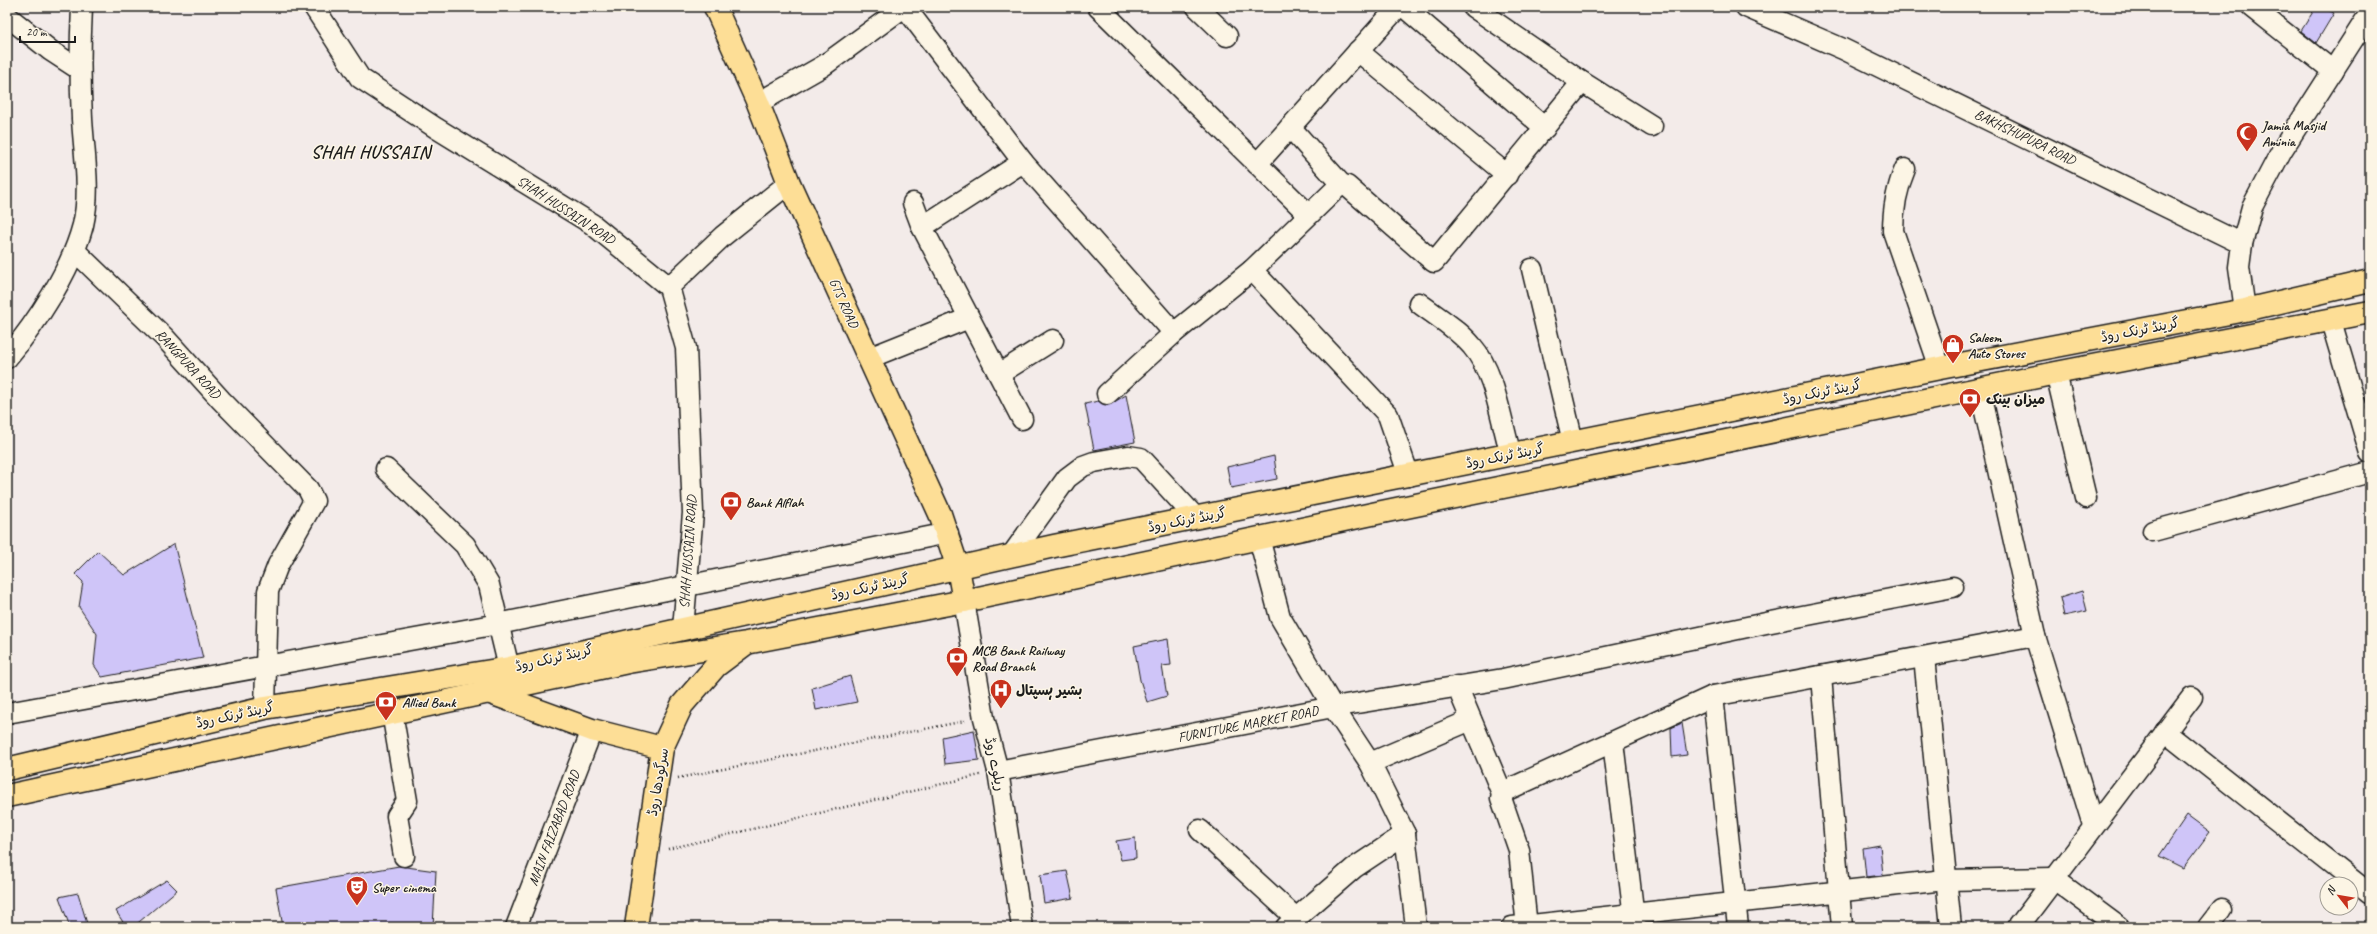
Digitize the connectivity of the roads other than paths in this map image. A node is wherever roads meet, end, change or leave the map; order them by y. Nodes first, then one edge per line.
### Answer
1 (82, 7) edge
2 (314, 7) edge
3 (715, 7) edge
4 (905, 7) edge
5 (1098, 7) edge
6 (1197, 7) edge
7 (1398, 7) edge
8 (1404, 7) edge
9 (1473, 7) edge
10 (1746, 7) edge
11 (2252, 7) edge
12 (2370, 13) edge
13 (7, 16) edge
14 (1227, 36) dead end
15 (1358, 51) junction
16 (80, 70) junction
17 (2333, 71) junction
18 (1582, 82) junction
19 (758, 103) junction
20 (1652, 126) dead end
21 (1290, 127) junction
22 (1545, 128) junction
23 (1023, 162) junction
24 (1257, 164) junction
25 (1905, 169) dead end
26 (1507, 175) junction
27 (789, 183) junction
28 (1341, 184) junction
29 (913, 204) dead end
30 (1308, 214) junction
31 (922, 228) junction
32 (2242, 244) junction
33 (75, 251) junction
34 (1532, 269) dead end
35 (1252, 270) junction
36 (2370, 281) edge
37 (669, 288) junction
38 (1419, 303) dead end
39 (2245, 310) junction
40 (2368, 316) edge
41 (969, 318) junction
42 (2331, 321) junction
43 (1174, 333) junction
44 (1053, 340) dead end
45 (7, 358) edge
46 (869, 358) junction
47 (1940, 368) junction
48 (2056, 373) junction
49 (999, 374) junction
50 (1980, 389) junction
51 (1107, 394) dead end
52 (1734, 410) junction
53 (1022, 419) dead end
54 (1738, 439) junction
55 (1573, 442) junction
56 (2370, 453) edge
57 (1511, 455) junction
58 (386, 469) dead end
59 (2370, 472) edge
60 (1409, 476) junction
61 (2086, 498) dead end
62 (1196, 518) junction
63 (2152, 531) dead end
64 (948, 533) junction
65 (1259, 538) junction
66 (1011, 556) junction
67 (958, 568) junction
68 (686, 587) junction
69 (1953, 587) dead end
70 (964, 601) junction
71 (498, 624) junction
72 (683, 628) junction
73 (2035, 636) junction
74 (746, 643) junction
75 (1924, 657) junction
76 (266, 666) junction
77 (509, 668) junction
78 (1821, 676) junction
79 (1457, 686) junction
80 (488, 692) junction
81 (1713, 696) junction
82 (2192, 697) dead end
83 (1333, 707) junction
84 (265, 708) junction
85 (392, 712) junction
86 (7, 713) edge
87 (1471, 720) junction
88 (592, 730) junction
89 (2166, 732) junction
90 (1613, 742) junction
91 (662, 748) junction
92 (1370, 763) junction
93 (7, 769) edge
94 (998, 771) junction
95 (1502, 793) junction
96 (7, 796) edge
97 (2093, 825) junction
98 (1200, 830) dead end
99 (1405, 834) junction
100 (404, 856) dead end
101 (2053, 878) junction
102 (1945, 880) junction
103 (1838, 892) junction
104 (2370, 894) edge
105 (1735, 903) junction
106 (2222, 909) dead end
107 (1634, 920) edge
108 (1291, 922) edge
109 (1522, 926) edge
110 (516, 927) edge
111 (636, 927) edge
112 (1022, 927) edge
113 (1416, 927) edge
114 (1738, 927) edge
115 (1842, 927) edge
116 (1951, 927) edge
117 (2018, 927) edge
118 (2120, 927) edge
119 (2208, 927) edge

1 - 16 street
2 - 37 street, SHAH HUSSAIN ROAD
3 - 19 main road, GTS ROAD
4 - 19 street
4 - 23 street
5 - 24 street
6 - 14 street
7 - 15 street
8 - 22 street
9 - 18 street
10 - 32 street, BAKHSHUPURA ROAD
11 - 17 street
12 - 17 street
13 - 16 street
15 - 21 street
15 - 26 street
16 - 33 street
17 - 32 street
18 - 20 street
18 - 22 street
19 - 27 main road, GTS ROAD
21 - 24 street
21 - 28 street
22 - 26 street
23 - 31 street
23 - 43 street
24 - 30 street
25 - 47 street
26 - 28 street
27 - 37 street
27 - 46 main road, GTS ROAD
28 - 30 street
29 - 31 street
30 - 35 street
31 - 41 street
32 - 39 street
33 - 45 street
33 - 76 street, RANGPURA ROAD
34 - 55 street
35 - 43 street
35 - 60 street
36 - 39 main road, گرینڈ ٹرنک روڈ
37 - 68 street, SHAH HUSSAIN ROAD
38 - 57 street
39 - 47 main road, گرینڈ ٹرنک روڈ
40 - 42 main road, گرینڈ ٹرنک روڈ
41 - 46 street
41 - 49 street
42 - 48 main road, گرینڈ ٹرنک روڈ
42 - 56 street
43 - 51 street
44 - 49 street
46 - 64 main road, GTS ROAD
47 - 52 main road, گرینڈ ٹرنک روڈ
48 - 50 main road, گرینڈ ٹرنک روڈ
48 - 61 street
49 - 53 street
50 - 54 main road, گرینڈ ٹرنک روڈ
50 - 73 street
52 - 54 main road
52 - 55 main road, گرینڈ ٹرنک روڈ
54 - 65 main road, گرینڈ ٹرنک روڈ
55 - 57 main road, گرینڈ ٹرنک روڈ
57 - 60 main road, گرینڈ ٹرنک روڈ
58 - 71 street
59 - 63 street
60 - 62 main road, گرینڈ ٹرنک روڈ
62 - 66 main road, گرینڈ ٹرنک روڈ
62 - 66 street
64 - 67 main road, GTS ROAD
64 - 68 street
65 - 70 main road, گرینڈ ٹرنک روڈ
65 - 83 street
66 - 67 main road, گرینڈ ٹرنک روڈ
67 - 70 main road, GTS ROAD
67 - 72 main road, گرینڈ ٹرنک روڈ
68 - 71 street
68 - 72 street, SHAH HUSSAIN ROAD
69 - 79 street
70 - 74 main road, گرینڈ ٹرنک روڈ
70 - 94 street, ریلوے روڈ
71 - 76 street
71 - 77 street
72 - 77 main road, گرینڈ ٹرنک روڈ
73 - 75 street
73 - 97 street
74 - 80 main road, گرینڈ ٹرنک روڈ
74 - 91 main road, سرگودھا روڈ
75 - 78 street
75 - 102 street
76 - 84 street, RANGPURA ROAD
76 - 86 street
77 - 84 main road, گرینڈ ٹرنک روڈ
78 - 81 street
78 - 103 street
79 - 83 street
79 - 87 street
80 - 85 main road, گرینڈ ٹرنک روڈ
80 - 88 main road
81 - 90 street
81 - 105 street
82 - 89 street
83 - 92 street, FURNITURE MARKET ROAD
83 - 94 street, FURNITURE MARKET ROAD
84 - 93 main road, گرینڈ ٹرنک روڈ
85 - 96 main road, گرینڈ ٹرنک روڈ
85 - 100 street
87 - 92 street
87 - 95 street
88 - 91 main road
88 - 110 street, MAIN FAIZABAD ROAD
89 - 97 street
89 - 104 street
90 - 95 street
90 - 107 street
91 - 111 main road, سرگودھا روڈ
92 - 99 street, FURNITURE MARKET ROAD
94 - 112 street, ریلوے روڈ
95 - 109 street
97 - 101 street
98 - 108 street
99 - 108 street
99 - 113 street, FURNITURE MARKET ROAD
101 - 102 street
101 - 117 street
101 - 118 street
102 - 103 street
102 - 116 street
103 - 105 street
103 - 115 street
105 - 107 street
105 - 114 street
106 - 119 street
107 - 109 street

